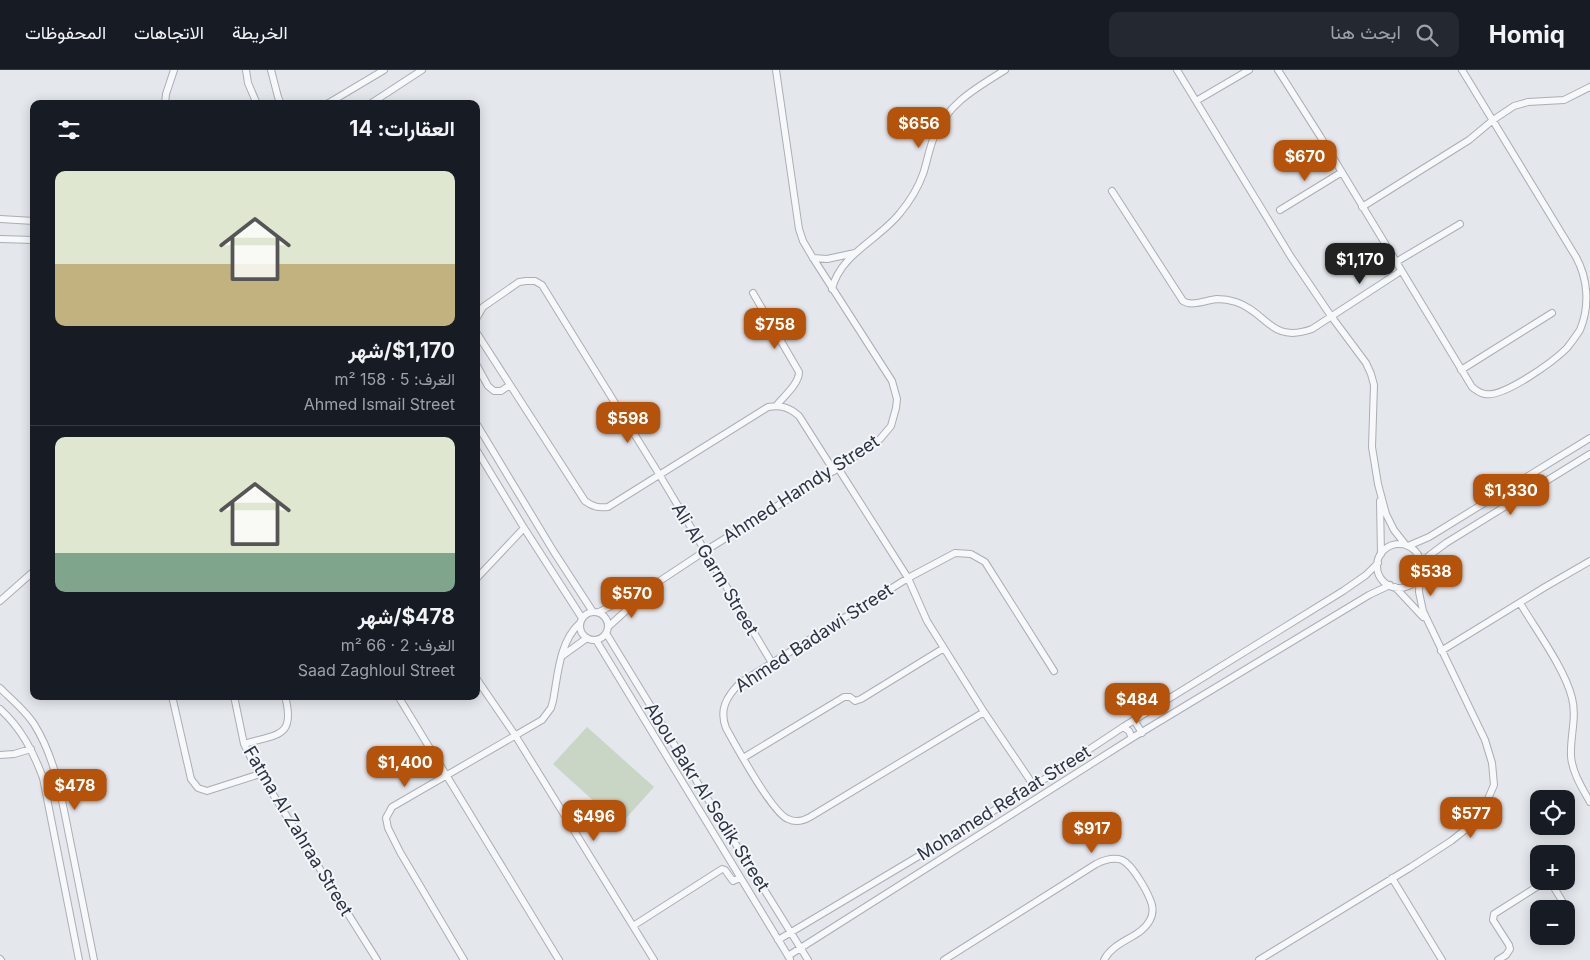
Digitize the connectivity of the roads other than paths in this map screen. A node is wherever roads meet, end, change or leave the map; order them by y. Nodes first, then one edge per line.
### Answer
1 (174, 70) edge
2 (246, 70) edge
3 (270, 70) edge
4 (384, 70) edge
5 (422, 70) edge
6 (776, 70) edge
7 (1005, 70) edge
8 (1177, 70) edge
9 (1249, 70) edge
10 (1278, 70) edge
11 (1462, 70) edge
12 (1590, 87) edge
13 (165, 100) edge
14 (255, 100) edge
15 (279, 100) edge
16 (334, 100) edge
17 (376, 100) edge
18 (1196, 101) junction
19 (1493, 120) junction
20 (1342, 172) junction
21 (1112, 190) dead end
22 (1362, 207) junction
23 (1280, 210) dead end
24 (0, 219) edge
25 (30, 220) edge
26 (1460, 224) dead end
27 (0, 239) edge
28 (30, 240) edge
29 (856, 253) junction
30 (812, 258) junction
31 (1396, 262) junction
32 (1401, 271) junction
33 (832, 288) junction
34 (753, 293) dead end
35 (480, 312) edge
36 (1552, 313) dead end
37 (1331, 316) junction
38 (480, 338) edge
39 (1461, 370) junction
40 (480, 371) edge
41 (510, 385) junction
42 (776, 406) junction
43 (480, 430) edge
44 (1590, 438) edge
45 (1590, 454) edge
46 (480, 456) edge
47 (836, 470) junction
48 (659, 474) junction
49 (1378, 484) junction
50 (524, 528) junction
51 (1406, 545) junction
52 (705, 551) junction
53 (1381, 554) junction
54 (1590, 562) edge
55 (1378, 563) junction
56 (1421, 564) junction
57 (1420, 572) junction
58 (480, 574) edge
59 (30, 575) edge
60 (908, 578) junction
61 (1393, 586) junction
62 (637, 596) junction
63 (0, 601) edge
64 (1520, 603) junction
65 (596, 612) junction
66 (581, 621) junction
67 (1429, 624) junction
68 (607, 630) junction
69 (587, 638) junction
70 (596, 640) junction
71 (944, 648) junction
72 (1442, 651) junction
73 (562, 656) junction
74 (772, 663) junction
75 (1054, 671) dead end
76 (480, 684) edge
77 (0, 688) edge
78 (173, 700) edge
79 (235, 700) edge
80 (286, 700) edge
81 (400, 700) edge
82 (0, 709) edge
83 (984, 712) junction
84 (1134, 720) junction
85 (1123, 727) junction
86 (1142, 733) junction
87 (515, 735) junction
88 (1132, 738) junction
89 (244, 744) junction
90 (31, 749) junction
91 (0, 755) edge
92 (743, 758) junction
93 (260, 774) junction
94 (446, 776) junction
95 (1034, 786) junction
96 (1587, 790) edge
97 (1590, 802) edge
98 (740, 878) junction
99 (1392, 878) junction
100 (1532, 890) edge
101 (633, 926) junction
102 (791, 932) junction
103 (778, 940) junction
104 (801, 948) junction
105 (789, 958) edge
106 (79, 960) edge
107 (94, 960) edge
108 (377, 960) edge
109 (464, 960) edge
110 (559, 960) edge
111 (654, 960) edge
112 (808, 960) edge
113 (944, 960) edge
114 (1104, 960) edge
115 (1259, 960) edge
116 (1442, 960) edge
117 (1498, 960) edge

1 - 13 street
2 - 14 street
3 - 15 street
4 - 16 street
5 - 17 street
6 - 30 street, Ahmed Hamdy Street
7 - 29 street
8 - 18 street
9 - 18 street
10 - 20 street
11 - 19 street
12 - 19 street
18 - 37 street
19 - 22 street
19 - 39 street
20 - 22 street
20 - 23 street
21 - 37 street
22 - 31 street
24 - 25 street
26 - 31 street
27 - 28 street
29 - 30 street
29 - 33 street
30 - 33 street, Ahmed Hamdy Street
31 - 32 street
32 - 37 street
32 - 39 street
33 - 47 street, Ahmed Hamdy Street
34 - 42 street
35 - 48 street, Ali Al Garm Street
36 - 39 street
37 - 49 street
38 - 41 street
40 - 41 street
41 - 48 street
42 - 47 street
42 - 48 street
43 - 65 street
44 - 51 street
45 - 56 street
46 - 50 street
47 - 52 street, Ahmed Hamdy Street
47 - 60 street
48 - 52 street, Ali Al Garm Street
49 - 51 street
49 - 53 street
50 - 58 street
50 - 66 street
51 - 53 street
51 - 56 street
52 - 62 street, Ahmed Hamdy Street
52 - 74 street, Ali Al Garm Street
53 - 55 street
54 - 64 street
55 - 61 street
55 - 84 street, Mohamed Refaat Street
56 - 57 street
57 - 61 street
57 - 67 street
59 - 63 street
60 - 71 street
60 - 74 street, Ahmed Badawi Street
60 - 75 street, Ahmed Badawi Street
61 - 67 street
61 - 86 street, Mohamed Refaat Street
62 - 65 street, Ahmed Hamdy Street
62 - 68 street, Ahmed Hamdy Street
64 - 72 street
64 - 96 street
65 - 66 street
65 - 68 street
66 - 69 street
66 - 73 street
67 - 72 street
68 - 70 street
68 - 102 street, Abou Bakr Al Sedik Street
69 - 70 street
69 - 73 street
70 - 98 street, Abou Bakr Al Sedik Street
71 - 83 street
71 - 92 street
72 - 99 street
73 - 87 street
74 - 92 street, Ahmed Badawi Street
76 - 87 street
77 - 107 street
78 - 93 street
79 - 89 street, Fatma Al Zahraa Street
80 - 89 street
81 - 94 street
82 - 90 street
83 - 92 street, Ahmed Badawi Street
83 - 95 street
84 - 85 street, Mohamed Refaat Street
84 - 86 street
85 - 88 street
85 - 95 street, Mohamed Refaat Street
86 - 88 street, Mohamed Refaat Street
87 - 94 street
87 - 101 street
88 - 104 street, Mohamed Refaat Street
89 - 93 street, Fatma Al Zahraa Street
90 - 91 street
90 - 106 street
93 - 108 street, Fatma Al Zahraa Street
94 - 109 street
94 - 110 street
95 - 102 street, Mohamed Refaat Street
96 - 97 street
98 - 101 street
98 - 103 street, Abou Bakr Al Sedik Street
99 - 115 street
99 - 116 street
100 - 117 street
101 - 111 street
102 - 103 street, Mohamed Refaat Street
102 - 104 street, Abou Bakr Al Sedik Street
103 - 105 street, Abou Bakr Al Sedik Street
104 - 105 street, Mohamed Refaat Street
104 - 112 street, Abou Bakr Al Sedik Street
113 - 114 street

